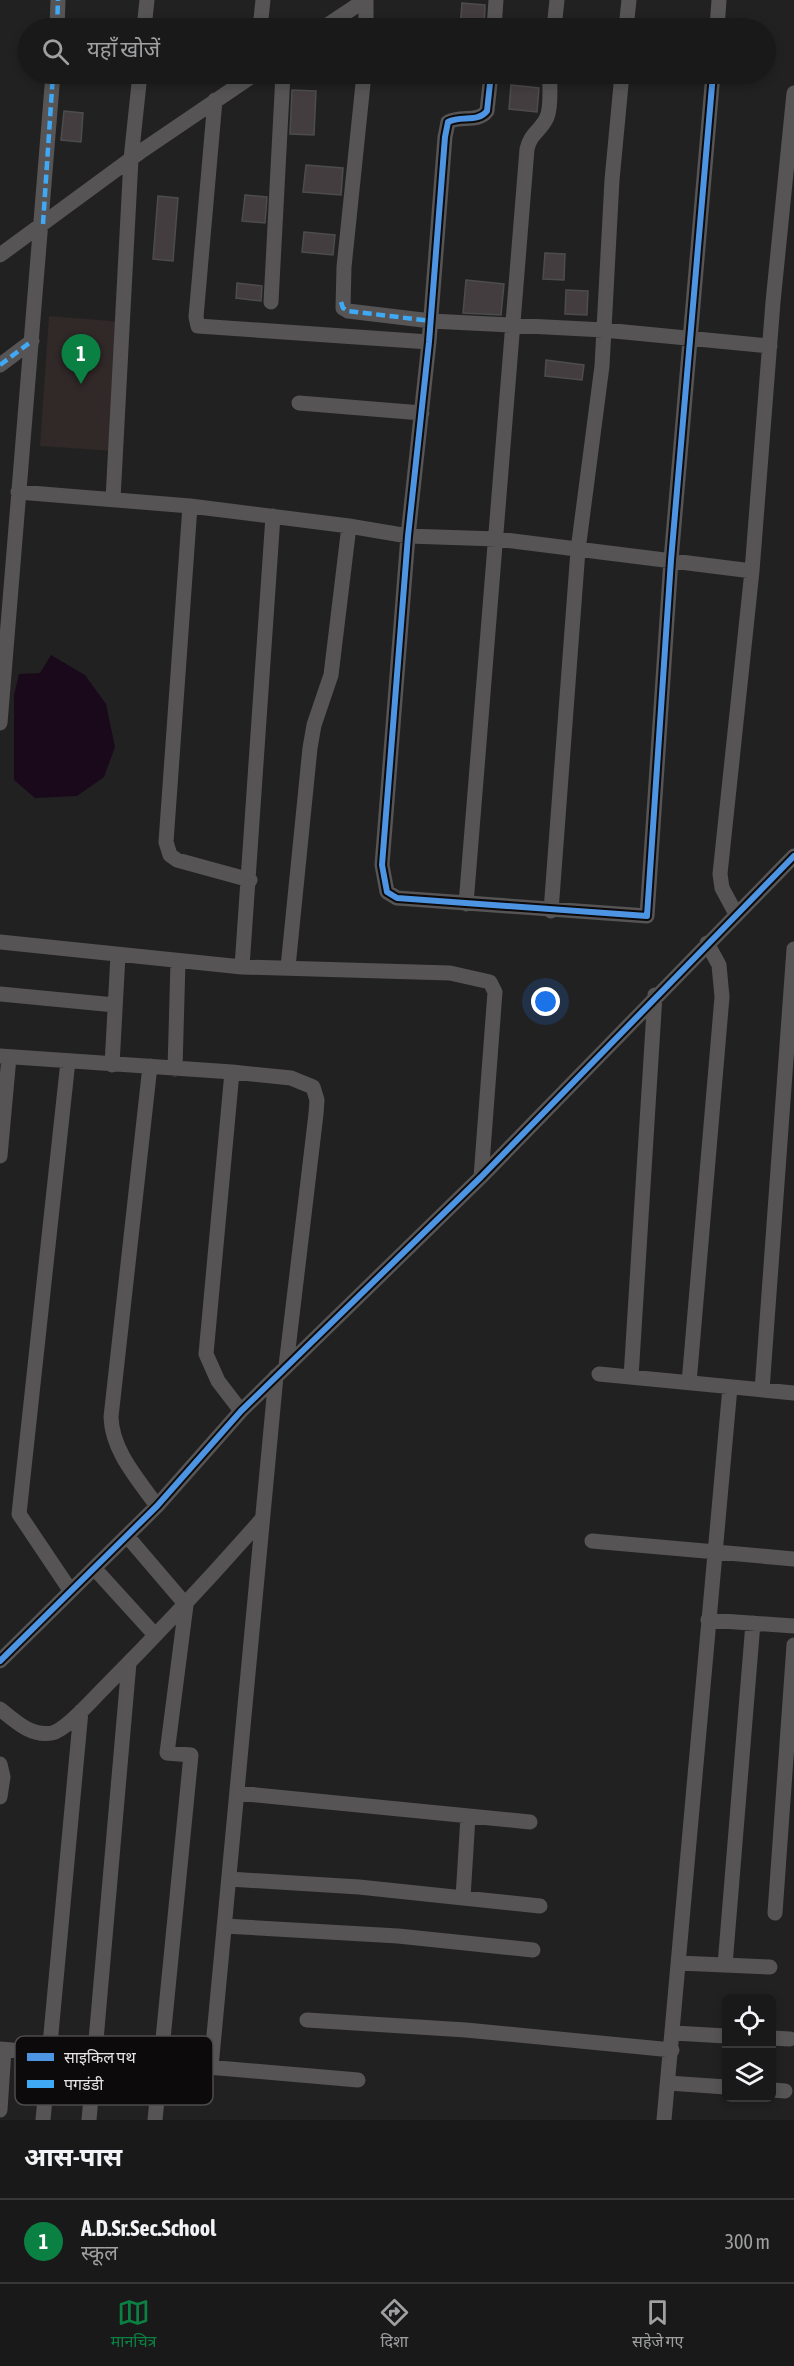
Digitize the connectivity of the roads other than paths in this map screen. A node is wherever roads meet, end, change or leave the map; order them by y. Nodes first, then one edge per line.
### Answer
1 (58, 0) edge
2 (147, 0) edge
3 (263, 0) edge
4 (366, 0) edge
5 (496, 0) edge
6 (557, 0) edge
7 (629, 0) edge
8 (720, 0) edge
9 (57, 18) edge
10 (145, 18) edge
11 (261, 18) edge
12 (338, 18) edge
13 (366, 18) edge
14 (495, 18) edge
15 (555, 18) edge
16 (627, 18) edge
17 (718, 18) edge
18 (52, 84) edge
19 (139, 84) edge
20 (240, 84) edge
21 (282, 84) edge
22 (363, 84) edge
23 (490, 84) edge
24 (549, 84) edge
25 (621, 84) edge
26 (712, 84) edge
27 (794, 93) edge
28 (215, 100) junction
29 (130, 159) junction
30 (43, 224) junction
31 (0, 255) edge
32 (271, 302) dead end
33 (431, 321) junction
34 (512, 326) junction
35 (604, 330) junction
36 (690, 338) junction
37 (32, 341) junction
38 (429, 342) junction
39 (770, 346) junction
40 (0, 365) edge
41 (299, 403) dead end
42 (422, 413) junction
43 (18, 492) junction
44 (113, 499) junction
45 (190, 506) junction
46 (273, 516) junction
47 (349, 526) junction
48 (408, 536) junction
49 (497, 539) junction
50 (578, 550) junction
51 (670, 560) junction
52 (752, 571) junction
53 (0, 723) edge
54 (794, 856) edge
55 (250, 880) junction
56 (466, 904) junction
57 (551, 911) junction
58 (736, 914) junction
59 (0, 942) edge
60 (707, 943) junction
61 (794, 949) edge
62 (118, 955) junction
63 (178, 961) junction
64 (242, 967) junction
65 (288, 967) junction
66 (0, 994) edge
67 (655, 995) junction
68 (116, 1005) junction
69 (4, 1056) edge
70 (68, 1061) junction
71 (112, 1065) junction
72 (150, 1066) junction
73 (175, 1069) junction
74 (232, 1072) junction
75 (0, 1156) edge
76 (481, 1177) junction
77 (281, 1371) junction
78 (599, 1374) dead end
79 (631, 1377) junction
80 (689, 1383) junction
81 (730, 1387) junction
82 (762, 1390) junction
83 (794, 1393) edge
84 (241, 1411) junction
85 (157, 1506) junction
86 (262, 1519) junction
87 (127, 1536) junction
88 (592, 1541) dead end
89 (716, 1550) junction
90 (794, 1558) edge
91 (95, 1569) junction
92 (70, 1590) junction
93 (186, 1605) junction
94 (708, 1620) junction
95 (753, 1623) junction
96 (794, 1626) edge
97 (155, 1635) junction
98 (794, 1645) edge
99 (0, 1661) edge
100 (129, 1664) junction
101 (0, 1709) edge
102 (81, 1711) junction
103 (0, 1764) edge
104 (237, 1793) junction
105 (0, 1797) edge
106 (468, 1816) junction
107 (530, 1822) dead end
108 (229, 1879) junction
109 (464, 1898) junction
110 (540, 1905) dead end
111 (775, 1913) dead end
112 (224, 1926) junction
113 (533, 1950) dead end
114 (679, 1963) junction
115 (725, 1965) junction
116 (770, 1967) dead end
117 (307, 2020) dead end
118 (674, 2033) junction
119 (51, 2036) edge
120 (95, 2036) edge
121 (162, 2036) edge
122 (722, 2036) edge
123 (776, 2038) edge
124 (790, 2039) dead end
125 (213, 2045) edge
126 (2, 2050) edge
127 (672, 2050) junction
128 (213, 2067) edge
129 (358, 2080) dead end
130 (668, 2083) junction
131 (722, 2087) edge
132 (44, 2105) edge
133 (89, 2105) edge
134 (156, 2105) edge
135 (0, 2110) edge
136 (43, 2120) edge
137 (88, 2120) edge
138 (155, 2120) edge
139 (664, 2120) edge

1 - 9 street
2 - 10 street
3 - 11 street
4 - 12 street
4 - 13 street
5 - 14 street
6 - 15 street
7 - 16 street
8 - 17 street
18 - 30 street
19 - 29 street
20 - 28 street
21 - 32 street
22 - 33 street
23 - 33 street
24 - 34 street
25 - 35 street
26 - 36 street
27 - 39 street
28 - 29 street
28 - 38 street
29 - 30 street
29 - 44 street
30 - 31 street
30 - 37 street
33 - 34 street
33 - 38 street
34 - 35 street
34 - 49 street
35 - 36 street
35 - 50 street
36 - 39 street
36 - 51 street
37 - 40 street
37 - 43 street
38 - 42 street
39 - 52 street
41 - 42 street
42 - 48 street
43 - 44 street
43 - 53 street
44 - 45 street
45 - 46 street
45 - 55 street
46 - 47 street
46 - 55 street
47 - 48 street
47 - 65 street
48 - 49 street
48 - 56 street
49 - 50 street
49 - 56 street
50 - 51 street
50 - 57 street
51 - 52 street
51 - 57 street
52 - 58 street
54 - 58 street
55 - 64 street
56 - 57 street
58 - 60 street
59 - 62 street
60 - 67 street
60 - 80 street
61 - 82 street
62 - 63 street
62 - 68 street
63 - 64 street
63 - 73 street
64 - 65 street
65 - 76 street
66 - 68 street
67 - 76 street
67 - 79 street
68 - 71 street
69 - 70 street
69 - 75 street
70 - 71 street
70 - 92 street
71 - 72 street
72 - 73 street
72 - 85 street
73 - 74 street
74 - 77 street
74 - 84 street
76 - 77 street
77 - 84 street
77 - 86 street
78 - 79 street
79 - 80 street
80 - 81 street
81 - 82 street
81 - 89 street
82 - 83 street
84 - 85 street
85 - 87 street
86 - 93 street
86 - 104 street
87 - 91 street
87 - 93 street
88 - 89 street
89 - 90 street
89 - 94 street
91 - 92 street
91 - 97 street
92 - 99 street
93 - 97 street
93 - 121 street
94 - 95 street
94 - 114 street
95 - 96 street
95 - 115 street
97 - 100 street
98 - 111 street
100 - 102 street
100 - 120 street
101 - 102 street
102 - 119 street
103 - 105 street
104 - 106 street
104 - 108 street
106 - 107 street
106 - 109 street
108 - 109 street
108 - 112 street
109 - 110 street
112 - 113 street
112 - 125 street
114 - 115 street
114 - 118 street
115 - 116 street
117 - 127 street
118 - 122 street
118 - 127 street
123 - 124 street
126 - 135 street
127 - 130 street
128 - 129 street
130 - 131 street
130 - 139 street
132 - 136 street
133 - 137 street
134 - 138 street

